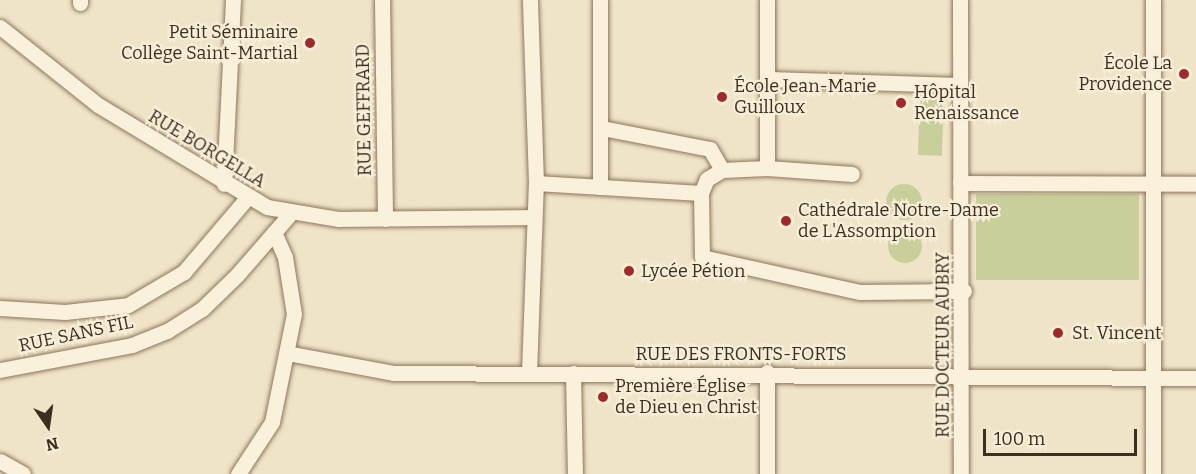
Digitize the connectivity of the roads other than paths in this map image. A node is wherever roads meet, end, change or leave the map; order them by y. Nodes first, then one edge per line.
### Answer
1 (233, 0) edge
2 (382, 0) edge
3 (530, 0) edge
4 (600, 0) edge
5 (767, 0) edge
6 (960, 0) edge
7 (1153, 0) edge
8 (0, 27) edge
9 (768, 79) junction
10 (959, 85) junction
11 (602, 128) junction
12 (768, 168) junction
13 (722, 170) junction
14 (852, 174) dead end
15 (536, 183) junction
16 (960, 183) junction
17 (1151, 183) junction
18 (224, 184) junction
19 (1196, 184) edge
20 (600, 187) junction
21 (701, 192) junction
22 (247, 198) junction
23 (290, 214) junction
24 (534, 217) junction
25 (385, 219) junction
26 (274, 232) junction
27 (964, 291) junction
28 (0, 308) edge
29 (287, 353) junction
30 (0, 370) edge
31 (529, 372) junction
32 (767, 372) junction
33 (573, 373) junction
34 (962, 375) junction
35 (1154, 378) junction
36 (1196, 378) edge
37 (0, 461) edge
38 (23, 474) edge
39 (238, 474) edge
40 (575, 474) edge
41 (767, 474) edge
42 (962, 474) edge
43 (1153, 474) edge

1 - 18 street
2 - 25 street, RUE GEFFRARD
3 - 15 street
4 - 11 street
5 - 9 street
6 - 10 street, RUE DOCTEUR AUBRY
7 - 17 street
8 - 18 street, RUE BORGELLA
9 - 10 street
9 - 12 street
10 - 16 street, RUE DOCTEUR AUBRY
11 - 13 street
11 - 20 street
12 - 13 street
12 - 14 street
13 - 21 street
15 - 20 street
15 - 24 street
16 - 17 street
16 - 27 street, RUE DOCTEUR AUBRY
17 - 19 street
17 - 35 street
18 - 22 street, RUE BORGELLA
20 - 21 street
21 - 27 street
22 - 23 street, RUE BORGELLA
22 - 28 street
23 - 25 street, RUE BORGELLA
23 - 26 street, RUE SANS FIL
24 - 25 street, RUE BORGELLA
24 - 31 street
26 - 29 street
26 - 30 street, RUE SANS FIL
27 - 34 street, RUE DOCTEUR AUBRY
29 - 31 street, RUE DES FRONTS-FORTS
29 - 39 street
31 - 33 street, RUE DES FRONTS-FORTS
32 - 33 street, RUE DES FRONTS-FORTS
32 - 34 street, RUE DES FRONTS-FORTS
32 - 41 street
33 - 40 street
34 - 35 street, RUE DES FRONTS-FORTS
34 - 42 street, RUE DOCTEUR AUBRY
35 - 36 street, RUE DES FRONTS-FORTS
35 - 43 street
37 - 38 street

